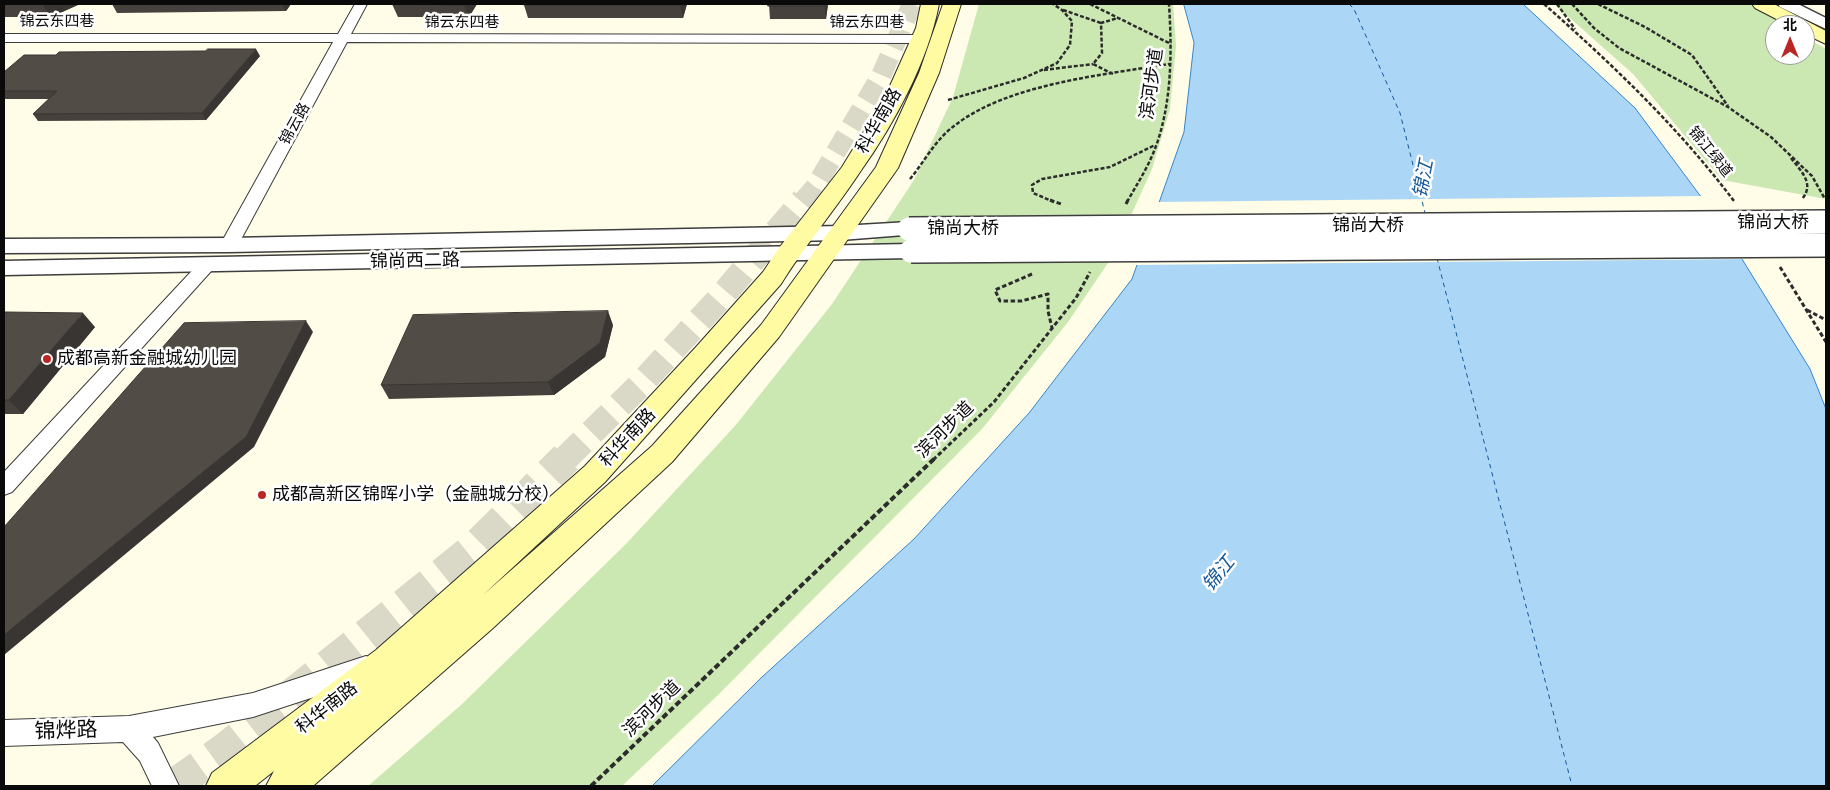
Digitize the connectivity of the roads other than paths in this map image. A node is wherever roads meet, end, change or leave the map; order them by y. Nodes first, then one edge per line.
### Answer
1 (361, 4) edge
2 (930, 4) edge
3 (952, 4) edge
4 (1761, 4) edge
5 (1786, 4) edge
6 (1782, 15) edge
7 (1826, 24) edge
8 (1815, 32) edge
9 (4, 38) edge
10 (1826, 38) edge
11 (342, 39) junction
12 (920, 39) junction
13 (1826, 222) edge
14 (804, 232) junction
15 (834, 243) junction
16 (229, 245) junction
17 (1826, 245) edge
18 (4, 246) edge
19 (787, 254) junction
20 (206, 265) junction
21 (4, 268) edge
22 (4, 486) edge
23 (388, 661) junction
24 (128, 729) junction
25 (4, 733) edge
26 (166, 786) edge
27 (225, 786) edge
28 (285, 786) edge

1 - 11 street, 锦云路
2 - 12 main road, 科华南路
3 - 15 main road, 科华南路
4 - 6 main road
5 - 7 street
8 - 10 main road
9 - 11 street, 锦云东四巷
11 - 12 street, 锦云东四巷
11 - 16 street, 锦云路
12 - 14 main road, 科华南路
13 - 15 street, 锦尚大桥, bridge
14 - 15 street
14 - 16 street
14 - 19 main road, 科华南路
15 - 17 street, 锦尚大桥, bridge
15 - 19 street, 锦尚西二路
15 - 28 main road, 科华南路
16 - 18 street
19 - 20 street, 锦尚西二路
19 - 23 main road, 科华南路
20 - 21 street, 锦尚西二路
20 - 22 street
23 - 24 street, 锦烨路
23 - 27 main road, 科华南路
24 - 25 street, 锦烨路
24 - 26 street

